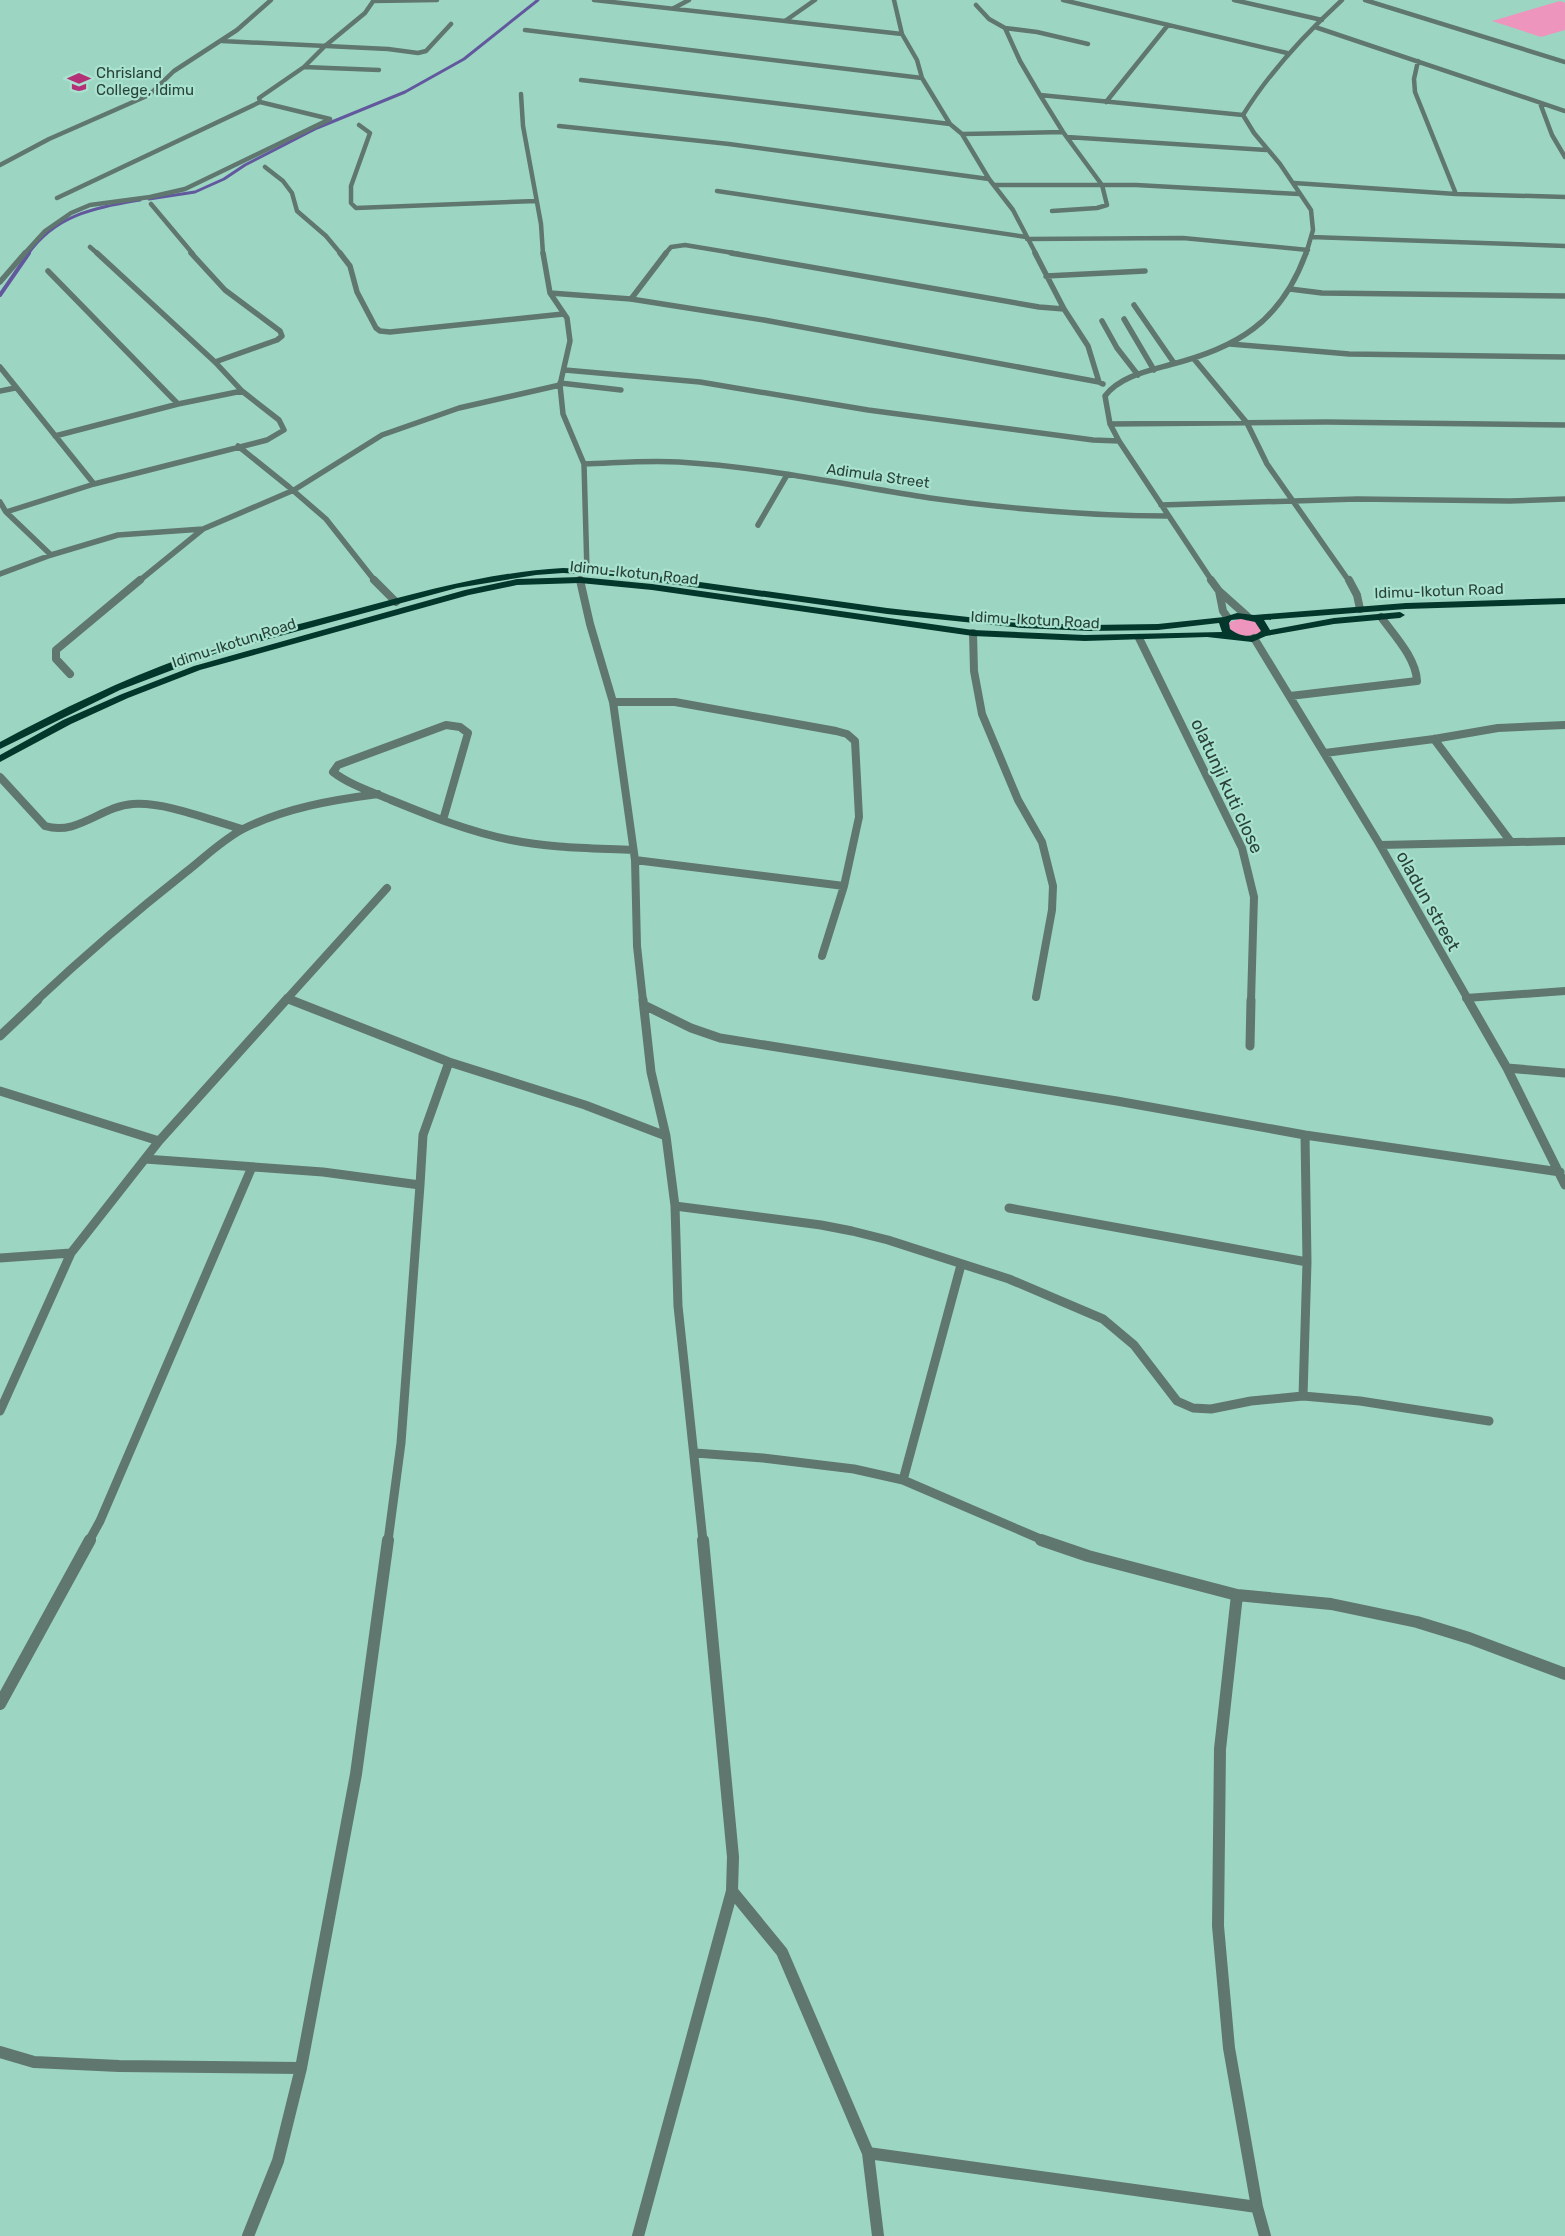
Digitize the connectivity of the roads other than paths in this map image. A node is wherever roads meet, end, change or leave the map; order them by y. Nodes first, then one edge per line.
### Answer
1 (271, 0) edge
2 (437, 0) edge
3 (594, 0) edge
4 (689, 0) edge
5 (815, 0) edge
6 (894, 0) edge
7 (1063, 0) edge
8 (1234, 0) edge
9 (1342, 0) edge
10 (1365, 0) edge
11 (374, 1) edge
12 (976, 5) dead end
13 (673, 8) junction
14 (1322, 20) junction
15 (785, 21) junction
16 (451, 24) dead end
17 (1168, 25) junction
18 (1315, 27) junction
19 (1005, 28) junction
20 (525, 30) dead end
21 (902, 34) junction
22 (222, 41) junction
23 (1088, 44) dead end
24 (324, 46) junction
25 (1287, 53) junction
26 (1418, 61) junction
27 (1565, 62) edge
28 (304, 67) junction
29 (379, 70) dead end
30 (922, 78) junction
31 (581, 80) dead end
32 (521, 94) dead end
33 (1040, 95) junction
34 (260, 102) junction
35 (1106, 102) junction
36 (1540, 103) junction
37 (1565, 111) edge
38 (1243, 115) junction
39 (950, 124) junction
40 (359, 125) dead end
41 (559, 126) dead end
42 (1063, 132) junction
43 (962, 134) junction
44 (1067, 137) junction
45 (1266, 150) junction
46 (1565, 157) edge
47 (0, 165) edge
48 (265, 167) dead end
49 (989, 179) junction
50 (1294, 182) junction
51 (995, 185) junction
52 (1102, 185) junction
53 (717, 191) dead end
54 (1299, 194) junction
55 (1456, 194) junction
56 (1565, 197) edge
57 (57, 198) dead end
58 (536, 200) junction
59 (151, 204) dead end
60 (1052, 211) dead end
61 (1311, 237) junction
62 (1027, 238) junction
63 (1565, 246) edge
64 (90, 247) dead end
65 (1308, 250) junction
66 (1145, 271) dead end
67 (48, 272) dead end
68 (1046, 276) junction
69 (0, 282) edge
70 (1290, 289) junction
71 (550, 293) junction
72 (1565, 296) edge
73 (631, 299) junction
74 (1134, 305) dead end
75 (1064, 309) junction
76 (563, 314) junction
77 (1124, 319) dead end
78 (1102, 321) dead end
79 (1230, 344) junction
80 (1565, 357) edge
81 (1194, 359) junction
82 (216, 362) junction
83 (1174, 363) junction
84 (0, 367) edge
85 (565, 370) junction
86 (1154, 370) junction
87 (1138, 375) junction
88 (1099, 382) junction
89 (560, 384) junction
90 (15, 388) junction
91 (1112, 388) junction
92 (621, 390) dead end
93 (0, 391) edge
94 (242, 391) junction
95 (178, 404) junction
96 (1247, 423) junction
97 (1110, 424) junction
98 (1565, 425) edge
99 (55, 436) junction
100 (1119, 441) junction
101 (238, 446) junction
102 (584, 464) junction
103 (787, 475) junction
104 (94, 484) junction
105 (294, 490) junction
106 (1565, 499) edge
107 (0, 502) edge
108 (1293, 502) junction
109 (1161, 505) junction
110 (6, 512) junction
111 (1168, 516) junction
112 (758, 525) dead end
113 (203, 529) junction
114 (51, 555) junction
115 (587, 571) junction
116 (0, 574) edge
117 (580, 580) junction
118 (1218, 591) junction
119 (1565, 601) edge
120 (396, 602) junction
121 (1360, 609) junction
122 (1565, 610) edge
123 (1381, 616) junction
124 (1250, 617) junction
125 (1227, 619) junction
126 (973, 633) junction
127 (1264, 634) junction
128 (1233, 636) junction
129 (1139, 638) junction
130 (1254, 638) junction
131 (70, 674) dead end
132 (1290, 696) junction
133 (613, 702) junction
134 (1565, 725) edge
135 (1434, 739) junction
136 (0, 746) edge
137 (1325, 753) junction
138 (0, 758) edge
139 (0, 777) edge
140 (379, 794) junction
141 (443, 820) junction
142 (242, 830) junction
143 (1565, 841) edge
144 (1511, 842) junction
145 (1380, 845) junction
146 (634, 855) junction
147 (844, 886) junction
148 (387, 888) dead end
149 (822, 956) dead end
150 (1565, 991) edge
151 (1036, 997) dead end
152 (287, 998) junction
153 (1466, 998) junction
154 (644, 1005) junction
155 (0, 1036) edge
156 (1250, 1046) dead end
157 (450, 1062) junction
158 (1507, 1068) junction
159 (1565, 1074) edge
160 (0, 1091) edge
161 (1305, 1134) junction
162 (666, 1136) junction
163 (159, 1141) junction
164 (145, 1159) junction
165 (252, 1167) junction
166 (1560, 1172) junction
167 (420, 1185) junction
168 (1565, 1185) edge
169 (675, 1206) junction
170 (1009, 1208) dead end
171 (71, 1252) junction
172 (0, 1258) edge
173 (1308, 1262) junction
174 (961, 1264) junction
175 (1303, 1396) junction
176 (0, 1411) edge
177 (1489, 1421) dead end
178 (695, 1453) junction
179 (903, 1480) junction
180 (1238, 1595) junction
181 (1565, 1674) edge
182 (0, 1704) edge
183 (732, 1891) junction
184 (0, 2052) edge
185 (301, 2068) junction
186 (868, 2153) junction
187 (1257, 2207) junction
188 (248, 2236) edge
189 (638, 2236) edge
190 (878, 2236) edge
191 (1265, 2236) edge

1 - 22 street
2 - 11 street
3 - 13 street
4 - 13 street
5 - 15 street
6 - 21 street
7 - 17 street
8 - 14 street
9 - 14 street
10 - 27 street
11 - 24 street
12 - 19 street
13 - 15 street
14 - 18 street
15 - 21 street
16 - 24 street
17 - 25 street
17 - 35 street
18 - 25 street
18 - 26 street
19 - 23 street
19 - 33 street
20 - 30 street
21 - 30 street
22 - 24 street
22 - 47 street
24 - 28 street
25 - 38 street
26 - 36 street
26 - 55 street
28 - 29 street
28 - 34 street
30 - 39 street
31 - 39 street
32 - 58 street
33 - 35 street
33 - 42 street
34 - 57 street
34 - 69 street
35 - 38 street
36 - 37 street
36 - 46 street
38 - 45 street
39 - 43 street
40 - 58 street
41 - 49 street
42 - 43 street
42 - 44 street
43 - 49 street
44 - 45 street
44 - 52 street
45 - 50 street
48 - 76 street
49 - 51 street
50 - 54 street
50 - 55 street
51 - 52 street
51 - 62 street
52 - 54 street
52 - 60 street
53 - 62 street
54 - 61 street
55 - 56 street
58 - 71 street
59 - 82 street
61 - 63 street
61 - 65 street
62 - 65 street
62 - 68 street
64 - 82 street
65 - 70 street
66 - 68 street
67 - 95 street
68 - 75 street
70 - 72 street
70 - 79 street
71 - 73 street
71 - 76 street
73 - 75 street
73 - 88 street
74 - 83 street
75 - 88 street
76 - 85 street
77 - 86 street
78 - 87 street
79 - 80 street
79 - 81 street
81 - 83 street
81 - 96 street
82 - 94 street
83 - 86 street
84 - 90 street
85 - 89 street
85 - 100 street
86 - 87 street
87 - 91 street
88 - 91 street
89 - 92 street
89 - 102 street
89 - 105 street
90 - 93 street
90 - 99 street
91 - 97 street
94 - 95 street
94 - 101 street
95 - 99 street
96 - 97 street
96 - 98 street
96 - 108 street
97 - 100 street
99 - 104 street
100 - 109 street
101 - 104 street
101 - 105 street
102 - 103 street, Adimula Street
102 - 115 street
103 - 111 street, Adimula Street
103 - 112 street
104 - 110 street
105 - 113 street
105 - 120 street
106 - 108 street
107 - 110 street
108 - 109 street
108 - 121 street
109 - 111 street
110 - 114 street
111 - 118 street
113 - 114 street
113 - 131 street
114 - 116 street
115 - 120 main road, Idimu-Ikotun Road
115 - 125 main road, Idimu-Ikotun Road
117 - 126 main road, Idimu-Ikotun Road
117 - 133 street
117 - 138 main road, Idimu-Ikotun Road
118 - 124 street
118 - 125 street
119 - 121 main road, Idimu-Ikotun Road
120 - 136 main road, Idimu-Ikotun Road
121 - 124 main road, Idimu-Ikotun Road
122 - 123 main road, Idimu-Ikotun Road
123 - 127 main road, Idimu-Ikotun Road
123 - 132 street
124 - 125 main road, Idimu-Ikotun Road
124 - 127 main road
125 - 128 main road
126 - 129 main road, Idimu-Ikotun Road
126 - 151 street
127 - 130 main road, Idimu-Ikotun Road
128 - 129 main road, Idimu-Ikotun Road
128 - 130 main road, Idimu-Ikotun Road
129 - 156 street, olatunji kuti close
130 - 132 street, oladun street
132 - 137 street, oladun street
133 - 146 street
133 - 147 street
134 - 135 street
135 - 137 street
135 - 144 street
137 - 145 street, oladun street
139 - 142 street
140 - 141 street
140 - 141 street
140 - 142 street
141 - 146 street
142 - 155 street
143 - 144 street
144 - 145 street
145 - 153 street, oladun street
146 - 147 street
146 - 154 street
147 - 149 street
148 - 152 street
150 - 153 street
152 - 157 street
152 - 163 street
153 - 158 street, oladun street
154 - 161 street
154 - 162 street
157 - 162 street
157 - 167 street
158 - 159 street
158 - 166 street, oladun street
160 - 163 street
161 - 166 street
161 - 173 street
162 - 169 street
163 - 164 street
164 - 165 street
164 - 171 street
165 - 167 street
165 - 182 street
166 - 168 street, oladun street
167 - 185 street
169 - 174 street
169 - 178 street
170 - 173 street
171 - 172 street
171 - 176 street
173 - 175 street
174 - 175 street
174 - 179 street
175 - 177 street
178 - 179 street
178 - 183 street
179 - 180 street
180 - 181 street
180 - 187 street
183 - 186 street
183 - 189 street
184 - 185 street
185 - 188 street
186 - 187 street
186 - 190 street
187 - 191 street

